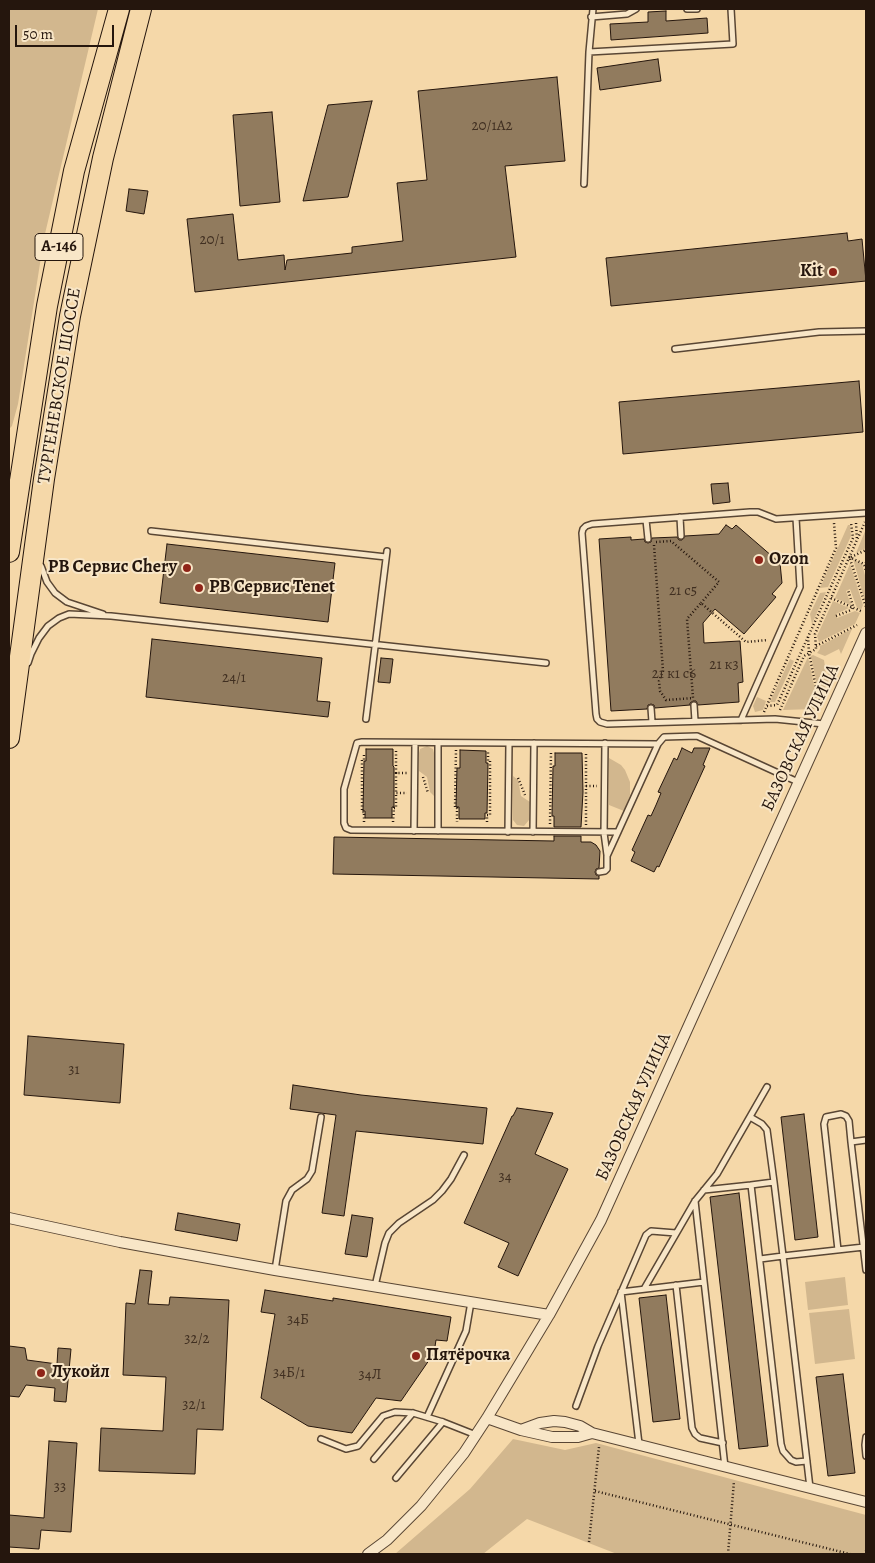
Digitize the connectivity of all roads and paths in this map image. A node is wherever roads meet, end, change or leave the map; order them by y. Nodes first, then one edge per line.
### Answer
1 (119, 9) edge
2 (141, 9) edge
3 (593, 9) edge
4 (636, 9) edge
5 (687, 9) edge
6 (697, 9) edge
7 (731, 9) edge
8 (592, 16) junction
9 (589, 52) junction
10 (584, 184) dead end
11 (866, 331) edge
12 (675, 349) dead end
13 (866, 513) edge
14 (39, 515) junction
15 (680, 517) junction
16 (796, 518) junction
17 (646, 520) junction
18 (866, 521) edge
19 (851, 522) dead end
20 (834, 523) dead end
21 (856, 523) dead end
22 (151, 531) dead end
23 (681, 536) dead end
24 (648, 539) dead end
25 (857, 540) junction
26 (866, 550) edge
27 (9, 552) edge
28 (849, 557) junction
29 (866, 564) edge
30 (866, 571) edge
31 (848, 590) dead end
32 (831, 598) junction
33 (701, 603) junction
34 (866, 607) edge
35 (853, 608) junction
36 (863, 612) dead end
37 (111, 616) junction
38 (836, 616) dead end
39 (858, 625) dead end
40 (866, 634) edge
41 (808, 636) junction
42 (777, 639) junction
43 (376, 645) junction
44 (816, 646) junction
45 (809, 654) junction
46 (546, 663) dead end
47 (26, 671) dead end
48 (21, 696) dead end
49 (694, 705) dead end
50 (767, 706) junction
51 (820, 707) dead end
52 (651, 708) dead end
53 (780, 710) dead end
54 (366, 719) dead end
55 (761, 719) junction
56 (741, 720) junction
57 (695, 721) junction
58 (652, 722) junction
59 (824, 724) junction
60 (9, 738) edge
61 (415, 743) junction
62 (438, 743) junction
63 (509, 743) junction
64 (534, 743) junction
65 (605, 743) junction
66 (658, 744) junction
67 (9, 745) edge
68 (396, 747) dead end
69 (364, 748) dead end
70 (450, 748) dead end
71 (488, 748) dead end
72 (548, 748) dead end
73 (586, 749) dead end
74 (396, 773) junction
75 (415, 773) junction
76 (509, 774) junction
77 (599, 778) dead end
78 (408, 780) dead end
79 (798, 782) junction
80 (408, 786) dead end
81 (599, 786) dead end
82 (455, 787) junction
83 (396, 793) junction
84 (408, 793) junction
85 (438, 797) junction
86 (534, 799) junction
87 (408, 800) dead end
88 (357, 823) dead end
89 (394, 823) dead end
90 (451, 824) dead end
91 (494, 824) dead end
92 (547, 825) dead end
93 (592, 825) dead end
94 (414, 831) junction
95 (438, 831) junction
96 (508, 832) junction
97 (533, 832) junction
98 (618, 832) junction
99 (604, 833) junction
100 (607, 856) junction
101 (599, 872) dead end
102 (767, 1087) dead end
103 (321, 1117) dead end
104 (750, 1117) junction
105 (866, 1140) edge
106 (851, 1142) junction
107 (464, 1155) dead end
108 (774, 1182) junction
109 (751, 1185) junction
110 (704, 1190) junction
111 (694, 1201) junction
112 (9, 1218) edge
113 (676, 1233) junction
114 (864, 1247) junction
115 (838, 1250) junction
116 (783, 1256) junction
117 (760, 1259) junction
118 (275, 1270) junction
119 (866, 1270) edge
120 (704, 1282) junction
121 (676, 1285) junction
122 (375, 1286) junction
123 (644, 1289) junction
124 (621, 1292) junction
125 (471, 1302) junction
126 (548, 1315) junction
127 (576, 1406) dead end
128 (414, 1413) junction
129 (427, 1417) junction
130 (487, 1418) junction
131 (443, 1422) junction
132 (521, 1430) junction
133 (596, 1434) junction
134 (476, 1435) junction
135 (866, 1437) edge
136 (321, 1439) dead end
137 (723, 1443) junction
138 (639, 1445) junction
139 (866, 1456) edge
140 (374, 1459) dead end
141 (807, 1461) junction
142 (730, 1469) junction
143 (396, 1478) dead end
144 (810, 1489) junction
145 (595, 1491) junction
146 (866, 1502) edge
147 (731, 1524) junction
148 (589, 1542) dead end
149 (866, 1550) edge
150 (368, 1554) edge
151 (728, 1554) edge
152 (850, 1554) edge
153 (866, 1554) edge

1 - 27 highway, ТУРГЕНЕВСКОЕ ШОССЕ / А-146
2 - 14 highway, ТУРГЕНЕВСКОЕ ШОССЕ / А-146
3 - 8 lane
4 - 8 lane
5 - 6 lane
7 - 9 lane
8 - 9 lane
9 - 10 lane
11 - 12 lane
13 - 16 lane
14 - 37 lane
14 - 60 highway, ТУРГЕНЕВСКОЕ ШОССЕ / А-146
15 - 16 lane
15 - 17 lane
15 - 23 lane
16 - 42 lane
17 - 24 lane
17 - 58 lane
18 - 25 path
19 - 41 path
20 - 50 path
21 - 25 path
22 - 43 lane
25 - 28 path
26 - 28 path
28 - 29 path
28 - 32 path
28 - 34 path
29 - 30 path
31 - 35 path
32 - 35 path
32 - 44 path
33 - 33 path
33 - 42 path
35 - 36 path
35 - 38 path
37 - 43 lane
37 - 47 lane
39 - 44 path
40 - 59 street, БАЗОВСКАЯ УЛИЦА
41 - 45 path
41 - 50 path
42 - 56 lane
43 - 46 lane
43 - 54 lane
44 - 45 path
45 - 51 path
45 - 53 path
48 - 67 lane
49 - 57 lane
50 - 55 path
52 - 58 lane
55 - 56 lane
55 - 59 lane
56 - 57 lane
57 - 58 lane
59 - 79 street, БАЗОВСКАЯ УЛИЦА
61 - 62 lane
61 - 75 lane
61 - 94 lane
62 - 63 lane
62 - 85 lane
63 - 64 lane
63 - 76 lane
64 - 65 lane
64 - 86 lane
65 - 66 lane
65 - 99 lane
66 - 79 lane
66 - 98 lane
68 - 74 path
69 - 88 path
70 - 82 path
71 - 91 path
72 - 92 path
73 - 93 path
74 - 78 path
74 - 83 path
75 - 85 path
75 - 94 lane
76 - 86 path
76 - 96 lane
77 - 81 path
79 - 126 street, БАЗОВСКАЯ УЛИЦА
80 - 84 path
82 - 85 path
82 - 90 path
83 - 84 path
83 - 89 path
84 - 87 path
85 - 95 lane
86 - 97 lane
94 - 95 lane
95 - 96 lane
96 - 97 lane
97 - 99 lane
98 - 99 lane
98 - 100 lane
99 - 100 lane
100 - 101 lane
102 - 104 lane
103 - 118 lane
104 - 108 lane
104 - 110 lane
105 - 106 lane
106 - 114 lane
106 - 115 lane
107 - 122 lane
108 - 109 lane
108 - 116 lane
109 - 110 lane
109 - 117 lane
110 - 111 lane
111 - 113 lane
111 - 120 lane
112 - 118 street
113 - 123 lane
113 - 124 lane
114 - 115 lane
114 - 119 lane
115 - 116 lane
116 - 117 lane
116 - 141 lane
117 - 141 lane
118 - 122 street
120 - 121 lane
120 - 137 lane
121 - 123 lane
121 - 137 lane
122 - 125 street
123 - 124 lane
124 - 127 lane
124 - 138 lane
125 - 126 street
125 - 129 lane
126 - 130 street, БАЗОВСКАЯ УЛИЦА
128 - 129 lane
128 - 136 lane
128 - 140 lane
129 - 131 lane
130 - 132 street
130 - 134 street, БАЗОВСКАЯ УЛИЦА
131 - 134 lane
131 - 143 lane
132 - 133 street
132 - 133 street
133 - 138 street
133 - 145 path
134 - 150 street, БАЗОВСКАЯ УЛИЦА
135 - 139 lane
137 - 142 lane
138 - 142 street
141 - 144 lane
142 - 144 street
142 - 147 path
144 - 146 street
145 - 147 path
145 - 148 path
147 - 151 path
147 - 152 path
149 - 153 path

